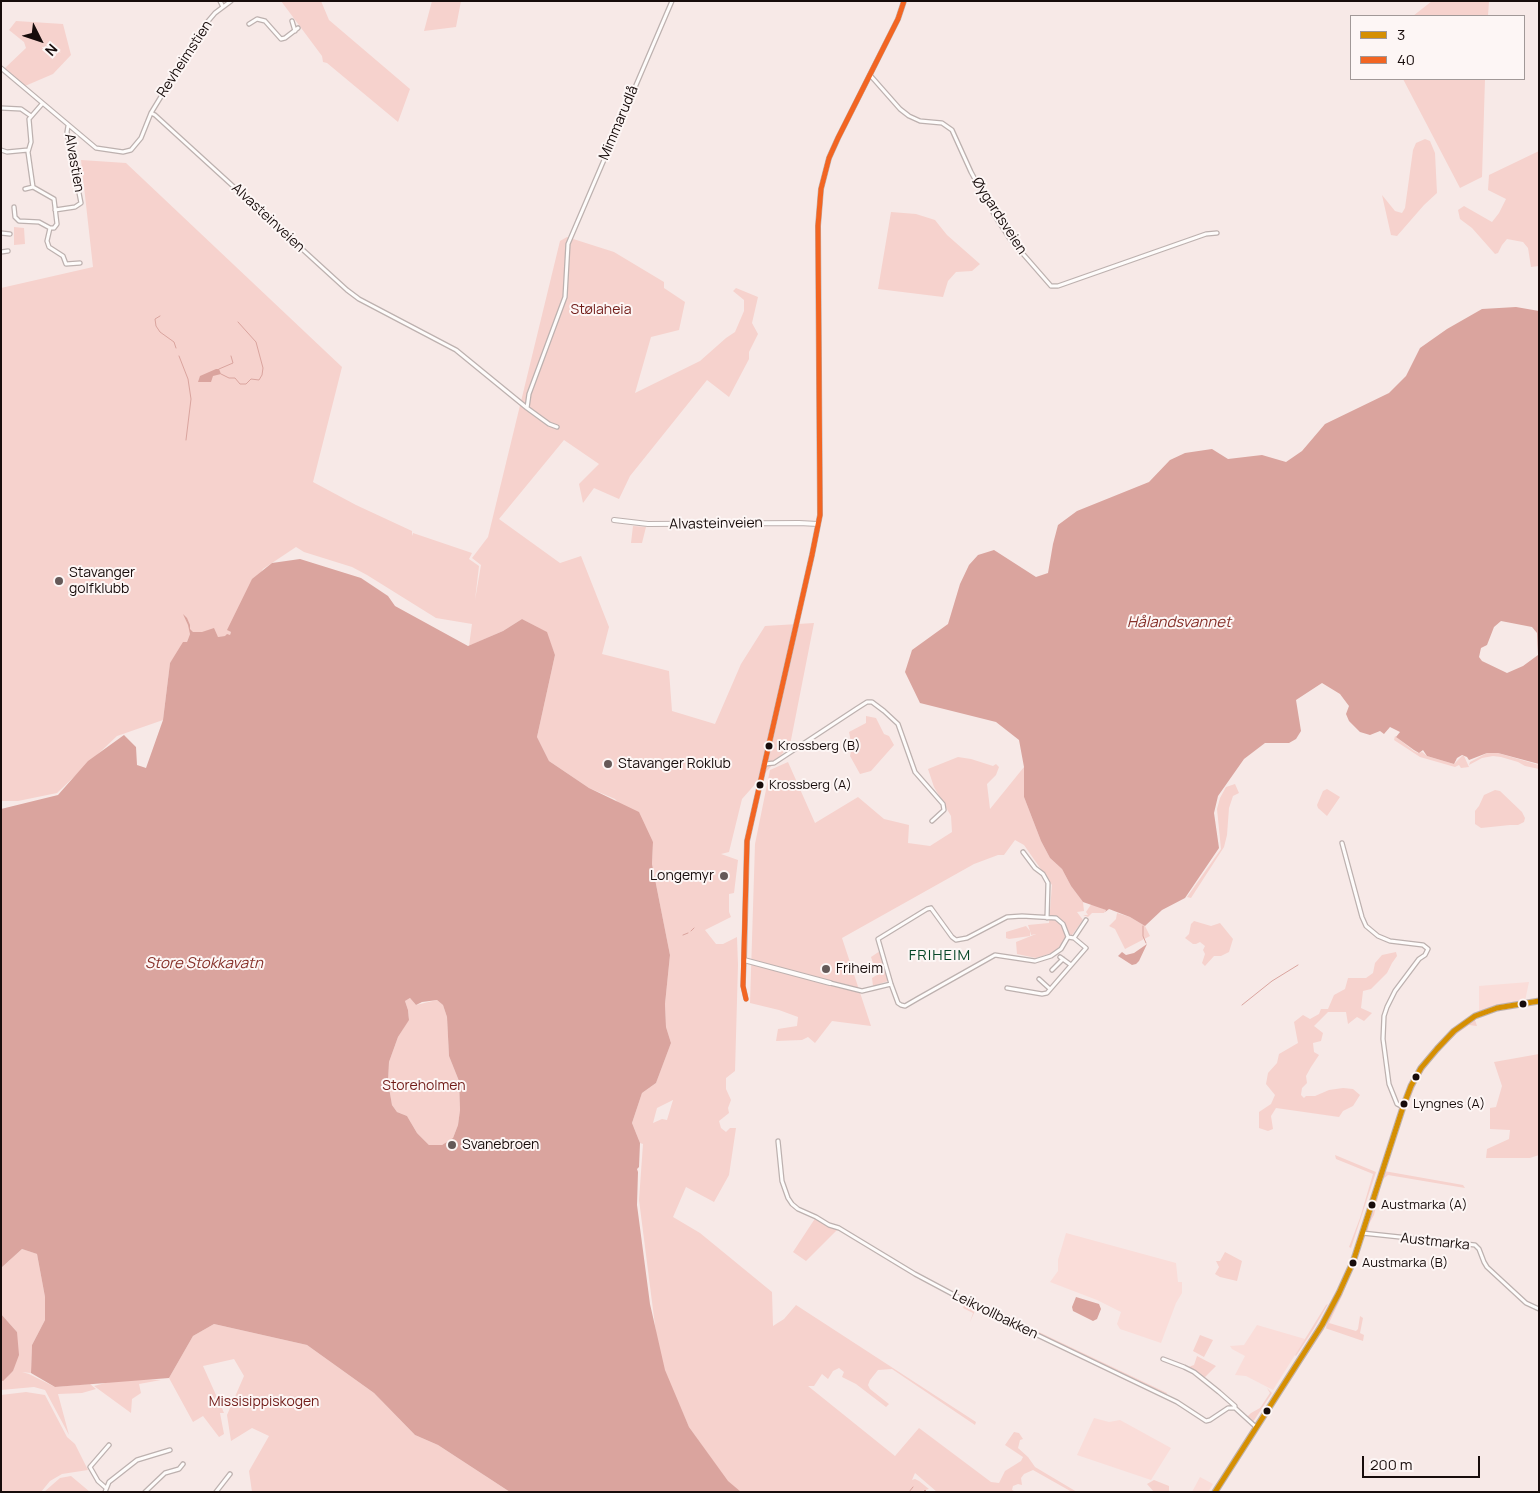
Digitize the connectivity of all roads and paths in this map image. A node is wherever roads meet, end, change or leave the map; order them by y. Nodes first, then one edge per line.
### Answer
1 (220, 1) edge
2 (230, 1) edge
3 (672, 1) edge
4 (904, 1) edge
5 (223, 7) junction
6 (292, 22) dead end
7 (248, 24) dead end
8 (1, 68) edge
9 (870, 75) junction
10 (42, 104) junction
11 (1, 108) edge
12 (151, 113) junction
13 (31, 116) junction
14 (68, 126) junction
15 (1, 150) edge
16 (28, 150) junction
17 (33, 188) junction
18 (25, 189) dead end
19 (14, 207) dead end
20 (55, 210) junction
21 (50, 228) junction
22 (1, 233) edge
23 (1217, 233) dead end
24 (10, 234) dead end
25 (8, 251) dead end
26 (1, 252) edge
27 (80, 263) dead end
28 (527, 408) junction
29 (557, 427) dead end
30 (614, 520) dead end
31 (818, 524) junction
32 (765, 764) junction
33 (932, 820) dead end
34 (1342, 843) dead end
35 (1023, 852) dead end
36 (1047, 918) junction
37 (1086, 920) dead end
38 (1068, 937) junction
39 (1074, 938) junction
40 (744, 960) junction
41 (1071, 965) junction
42 (1052, 970) dead end
43 (1039, 979) dead end
44 (830, 983) joint
45 (892, 984) junction
46 (1007, 988) dead end
47 (1050, 989) junction
48 (746, 999) dead end
49 (1539, 1001) edge
50 (1403, 1106) junction
51 (778, 1141) dead end
52 (1362, 1233) junction
53 (1539, 1309) edge
54 (1163, 1359) dead end
55 (1235, 1408) junction
56 (1256, 1427) junction
57 (109, 1445) dead end
58 (170, 1450) dead end
59 (183, 1464) dead end
60 (230, 1474) dead end
61 (106, 1490) edge
62 (145, 1492) edge
63 (216, 1492) edge
64 (1215, 1492) edge

1 - 5 street, Revheimstien
2 - 5 street, Revheimstien
3 - 28 street, Mimmarudlå
4 - 9 street
5 - 12 street, Revheimstien
6 - 7 street
8 - 10 street
9 - 23 street, Øygardsveien
9 - 31 street
10 - 13 street
10 - 14 street
11 - 13 street
12 - 14 street
12 - 28 street, Alvasteinveien
13 - 16 street
14 - 20 street, Alvastien
15 - 16 street
16 - 17 street
17 - 18 street
17 - 20 street
19 - 21 street
20 - 21 street
21 - 27 street
22 - 24 street
25 - 26 street
28 - 29 street, Alvasteinveien
30 - 31 street, Alvasteinveien
31 - 32 street
32 - 33 street
32 - 40 street
34 - 50 street
35 - 36 street
36 - 38 street
36 - 45 street
37 - 39 street
38 - 39 street
38 - 45 street
39 - 41 street
40 - 44 street
40 - 48 street
41 - 42 street
41 - 47 street
43 - 47 street
44 - 45 street
46 - 47 street
49 - 50 main road
50 - 52 main road
51 - 55 street, Leikvollbakken
52 - 53 street, Austmarka
52 - 56 main road
54 - 55 street
55 - 56 street
56 - 64 main road
57 - 61 street
58 - 61 street
59 - 62 street
60 - 63 street

